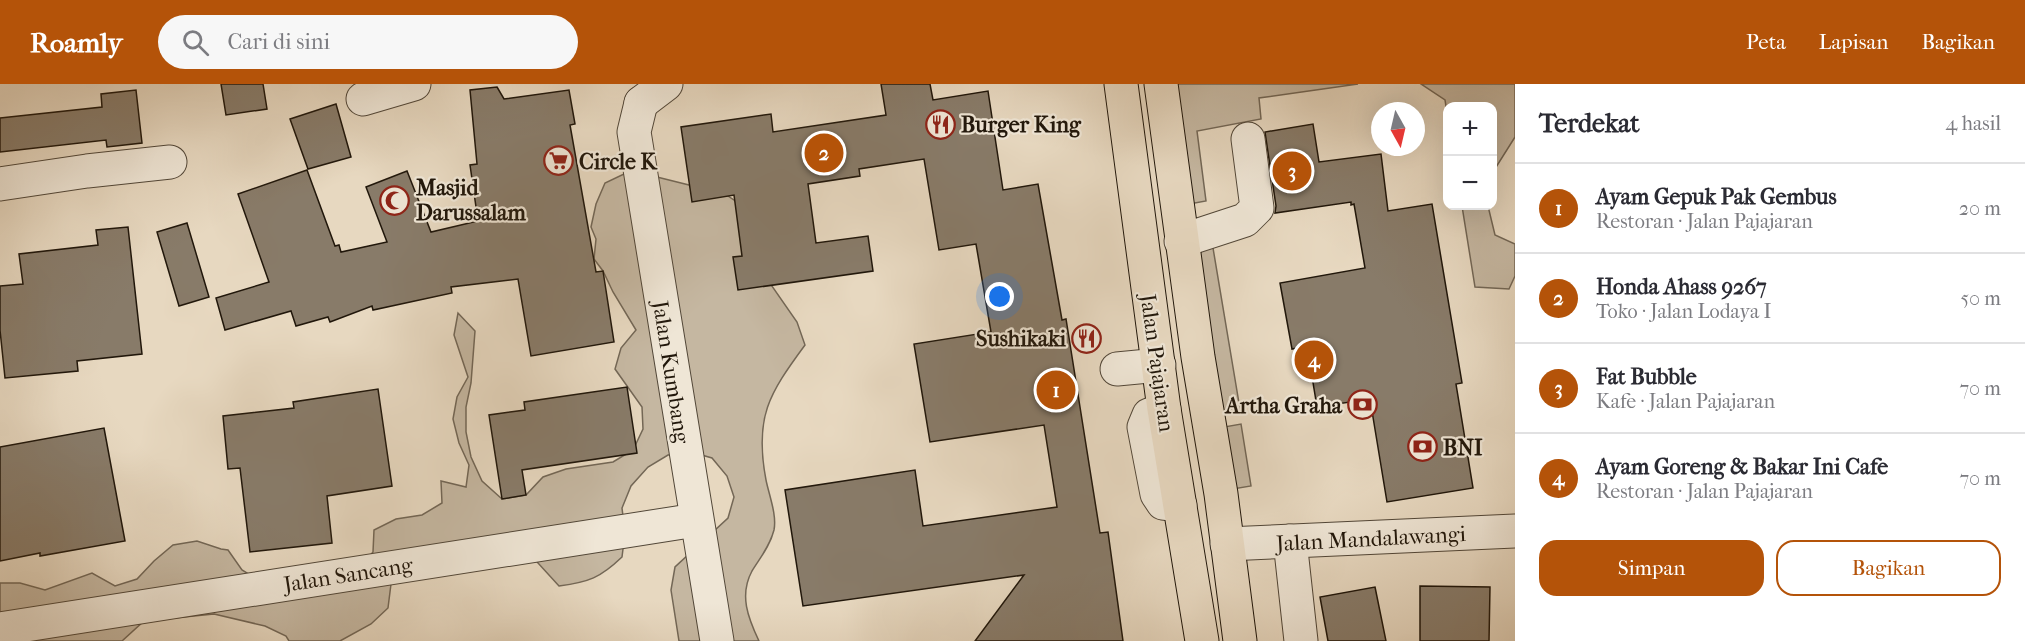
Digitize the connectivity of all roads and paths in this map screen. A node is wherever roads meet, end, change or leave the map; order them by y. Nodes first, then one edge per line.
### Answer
1 (1121, 84) edge
2 (1161, 84) edge
3 (407, 85) edge
4 (645, 90) edge
5 (363, 99) dead end
6 (1248, 139) dead end
7 (170, 162) dead end
8 (0, 184) edge
9 (1181, 241) junction
10 (1158, 365) junction
11 (1117, 369) dead end
12 (696, 520) junction
13 (1515, 531) edge
14 (1290, 541) junction
15 (1227, 544) junction
16 (0, 629) edge
17 (717, 641) edge
18 (1202, 641) edge
19 (1240, 641) edge
20 (1301, 641) edge

1 - 10 highway, Jalan Pajajaran
2 - 9 highway, Jalan Pajajaran
3 - 5 street
4 - 12 street, Jalan Kumbang
6 - 9 street
7 - 8 street
9 - 15 highway, Jalan Pajajaran
10 - 11 street
10 - 18 highway, Jalan Pajajaran
12 - 16 street, Jalan Sancang
12 - 17 street, Jalan Kumbang
13 - 14 street, Jalan Mandalawangi
14 - 15 street, Jalan Mandalawangi
14 - 20 street
15 - 19 highway, Jalan Pajajaran

